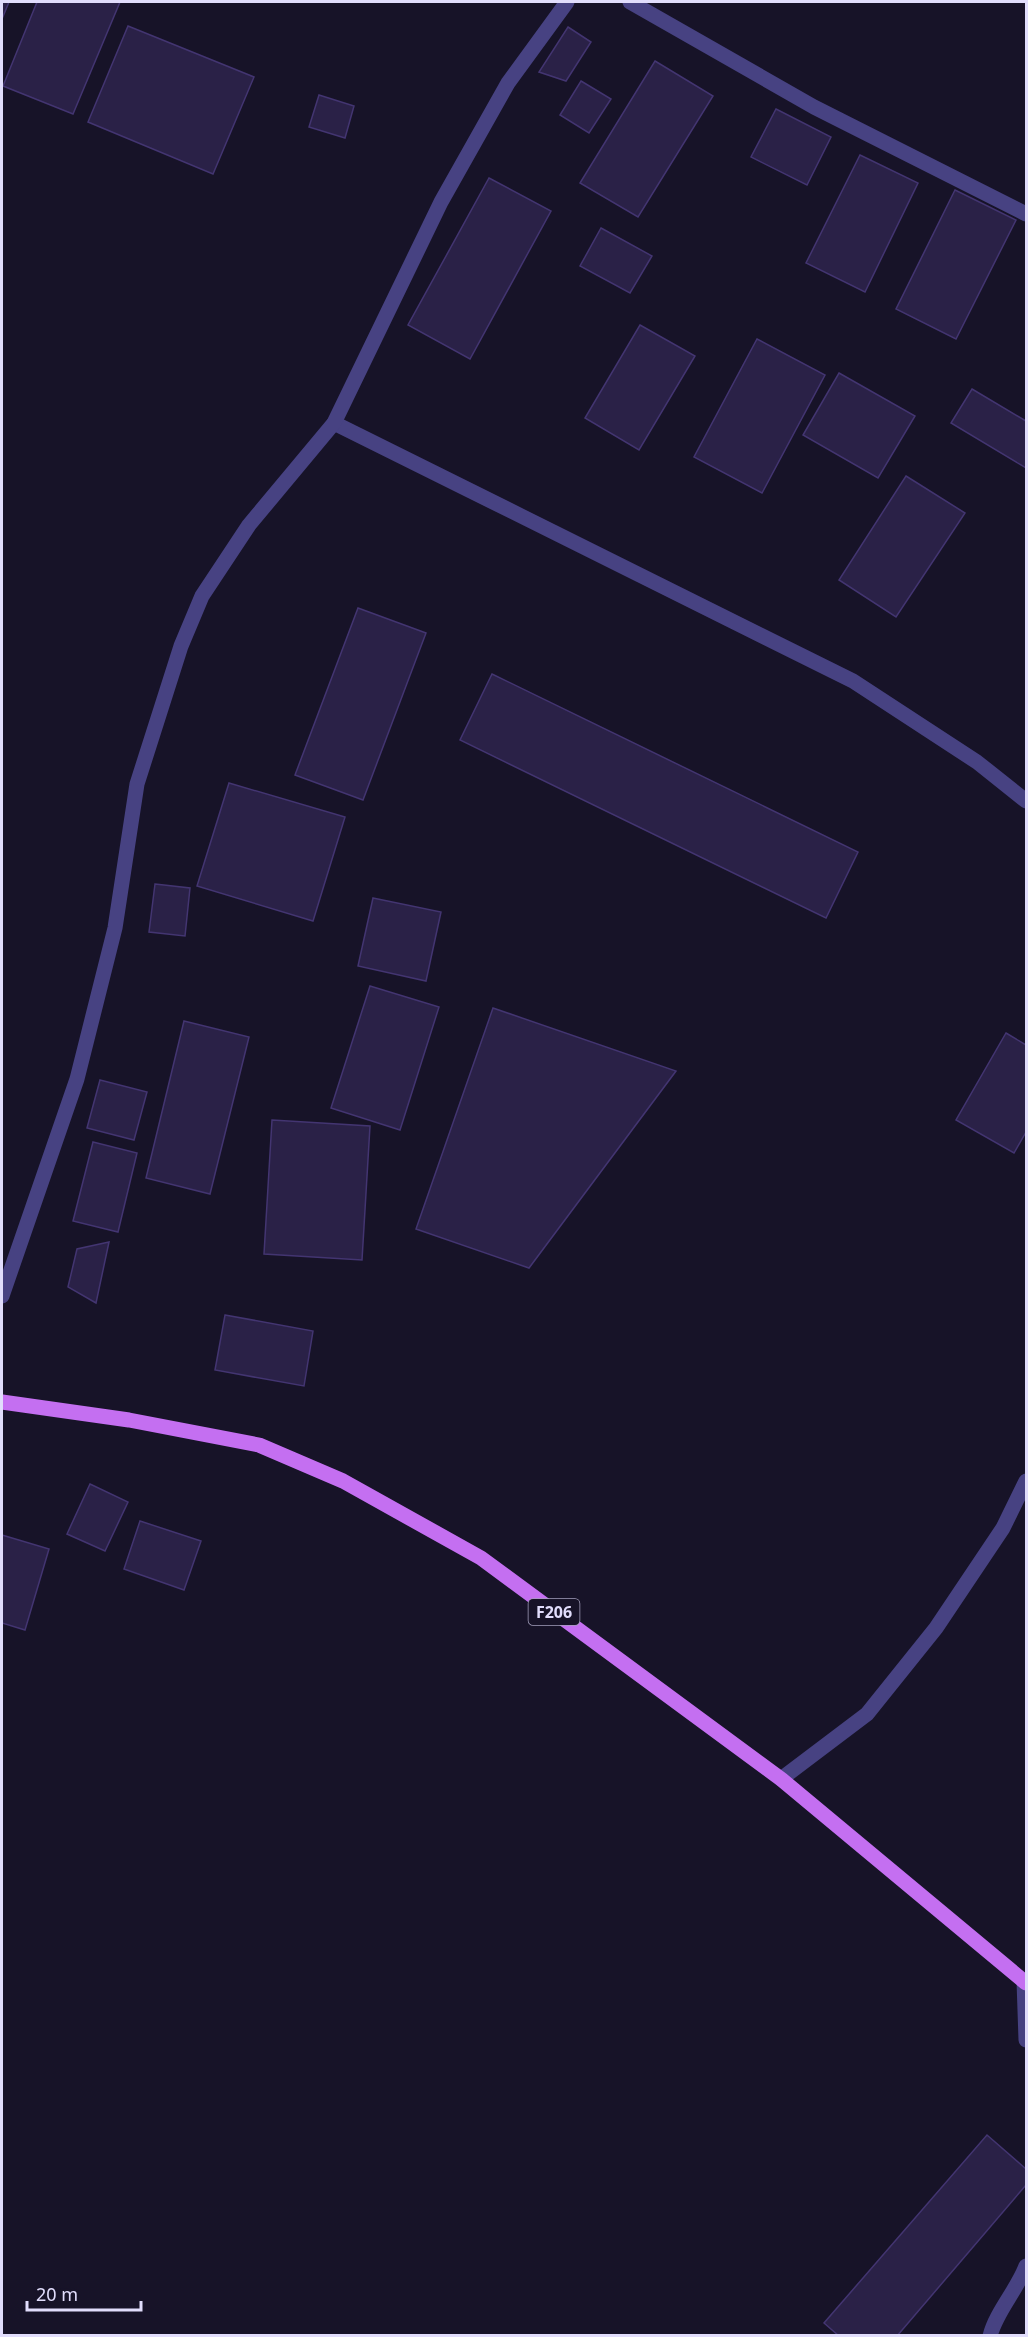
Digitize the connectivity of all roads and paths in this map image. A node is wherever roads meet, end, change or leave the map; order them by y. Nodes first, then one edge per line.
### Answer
1 (567, 2) edge
2 (630, 2) edge
3 (1026, 214) edge
4 (334, 423) junction
5 (1026, 801) edge
6 (2, 1296) edge
7 (2, 1402) edge
8 (1026, 1481) edge
9 (781, 1779) junction
10 (1025, 1982) edge
11 (1026, 2040) edge
12 (1026, 2266) edge
13 (990, 2336) edge

1 - 4 street
2 - 3 street
4 - 5 street
4 - 6 street
7 - 9 main road, F206
8 - 9 street
9 - 10 main road, F206
10 - 11 street
12 - 13 street

